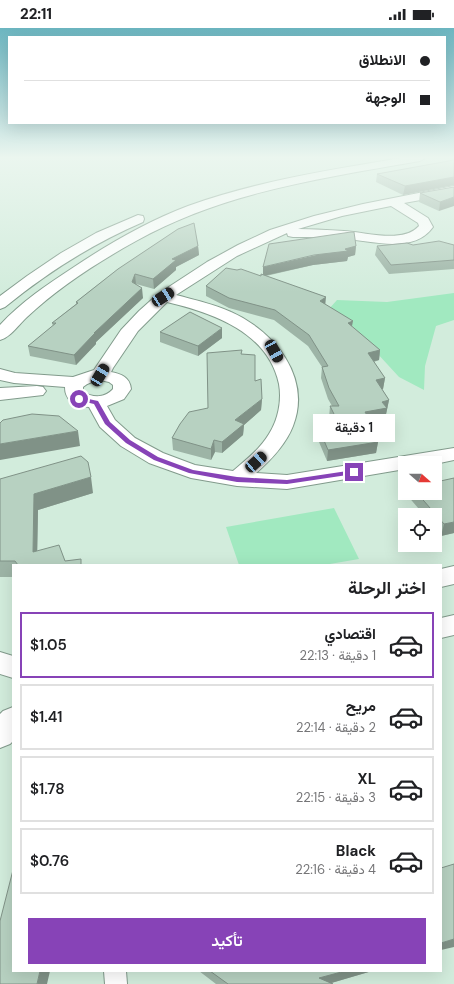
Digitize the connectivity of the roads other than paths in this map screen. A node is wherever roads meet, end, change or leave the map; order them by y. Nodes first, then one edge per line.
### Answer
1 (176, 203) edge
2 (213, 203) edge
3 (391, 203) edge
4 (395, 203) edge
5 (320, 218) junction
6 (275, 233) junction
7 (328, 234) junction
8 (163, 297) junction
9 (0, 304) edge
10 (0, 335) edge
11 (0, 374) edge
12 (100, 375) junction
13 (76, 389) junction
14 (0, 394) edge
15 (96, 402) junction
16 (454, 454) edge
17 (237, 480) junction
18 (454, 575) edge
19 (442, 578) edge
20 (454, 625) edge
21 (442, 628) edge
22 (0, 663) edge
23 (12, 667) edge
24 (12, 667) edge
25 (0, 670) edge
26 (12, 720) edge
27 (12, 721) edge
28 (0, 723) edge
29 (0, 735) edge
30 (115, 972) edge
31 (116, 984) edge

1 - 9 street
2 - 10 street
3 - 5 street
4 - 7 street
5 - 6 street
5 - 7 street
6 - 7 street
6 - 8 street
8 - 12 street
8 - 17 street
11 - 13 street
12 - 13 street
12 - 15 street
13 - 14 street
13 - 15 street
15 - 17 street
16 - 17 street
18 - 19 street
20 - 21 street
22 - 23 street
24 - 25 street
26 - 28 street
27 - 29 street
30 - 31 lane

